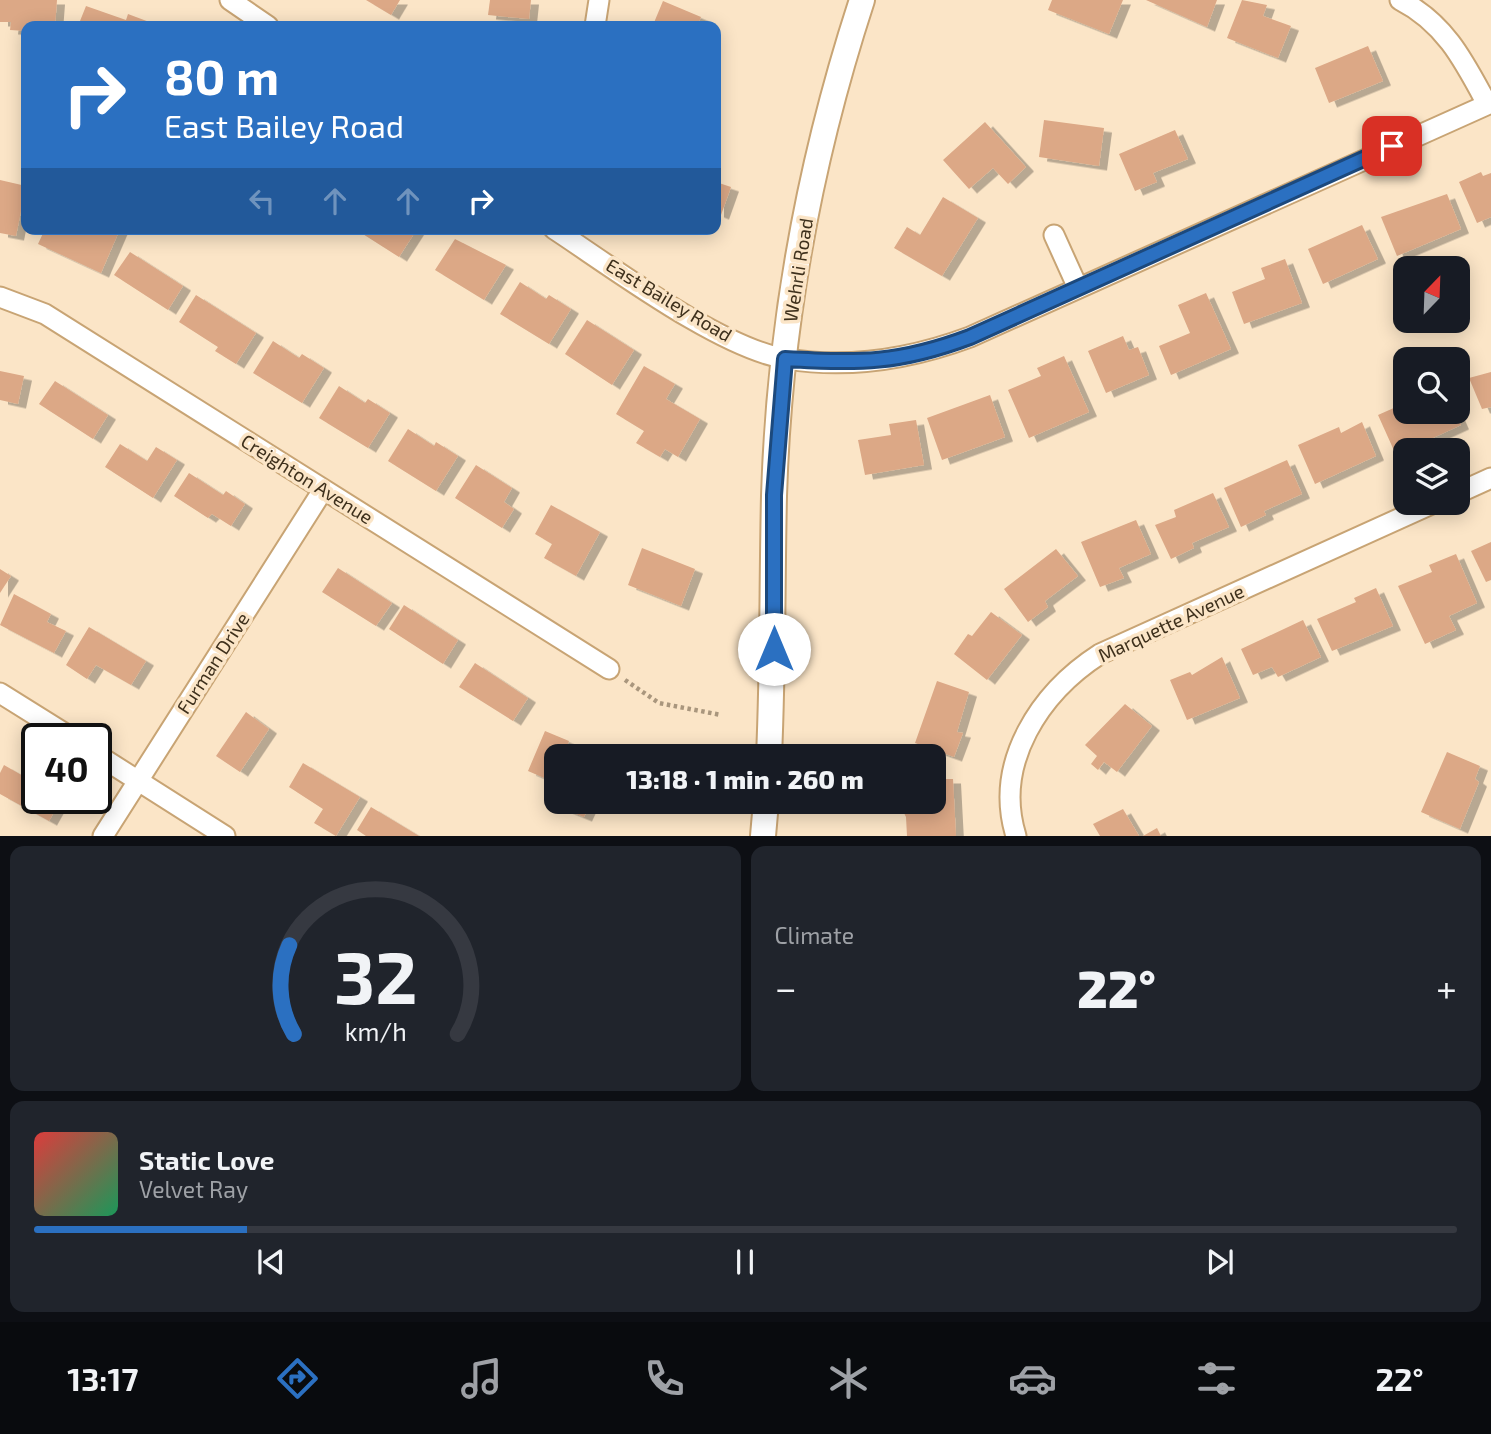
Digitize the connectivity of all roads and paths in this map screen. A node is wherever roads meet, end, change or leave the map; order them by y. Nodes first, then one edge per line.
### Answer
1 (230, 0) edge
2 (599, 0) edge
3 (862, 0) edge
4 (1400, 0) edge
5 (261, 21) edge
6 (596, 21) edge
7 (1489, 103) edge
8 (563, 235) edge
9 (1054, 235) dead end
10 (1078, 288) junction
11 (0, 297) edge
12 (785, 359) junction
13 (1491, 478) edge
14 (1470, 488) edge
15 (323, 490) junction
16 (1407, 515) edge
17 (609, 670) joint
18 (0, 693) edge
19 (721, 715) dead end
20 (48, 723) edge
21 (770, 744) edge
22 (112, 764) edge
23 (138, 780) junction
24 (765, 814) edge
25 (103, 835) edge
26 (225, 835) edge
27 (763, 835) edge
28 (1016, 835) edge

1 - 5 street
2 - 6 street
3 - 12 street, Wehrli Road
4 - 7 street
7 - 10 street, East Bailey Road
8 - 12 street, East Bailey Road
9 - 10 street
10 - 12 street, East Bailey Road
11 - 15 street, Creighton Avenue
12 - 21 street, Wehrli Road
13 - 14 street
15 - 17 street, Creighton Avenue
15 - 23 street, Furman Drive
16 - 28 street, Marquette Avenue
17 - 19 path
18 - 20 street
22 - 23 street
23 - 25 street, Furman Drive
23 - 26 street
24 - 27 street

